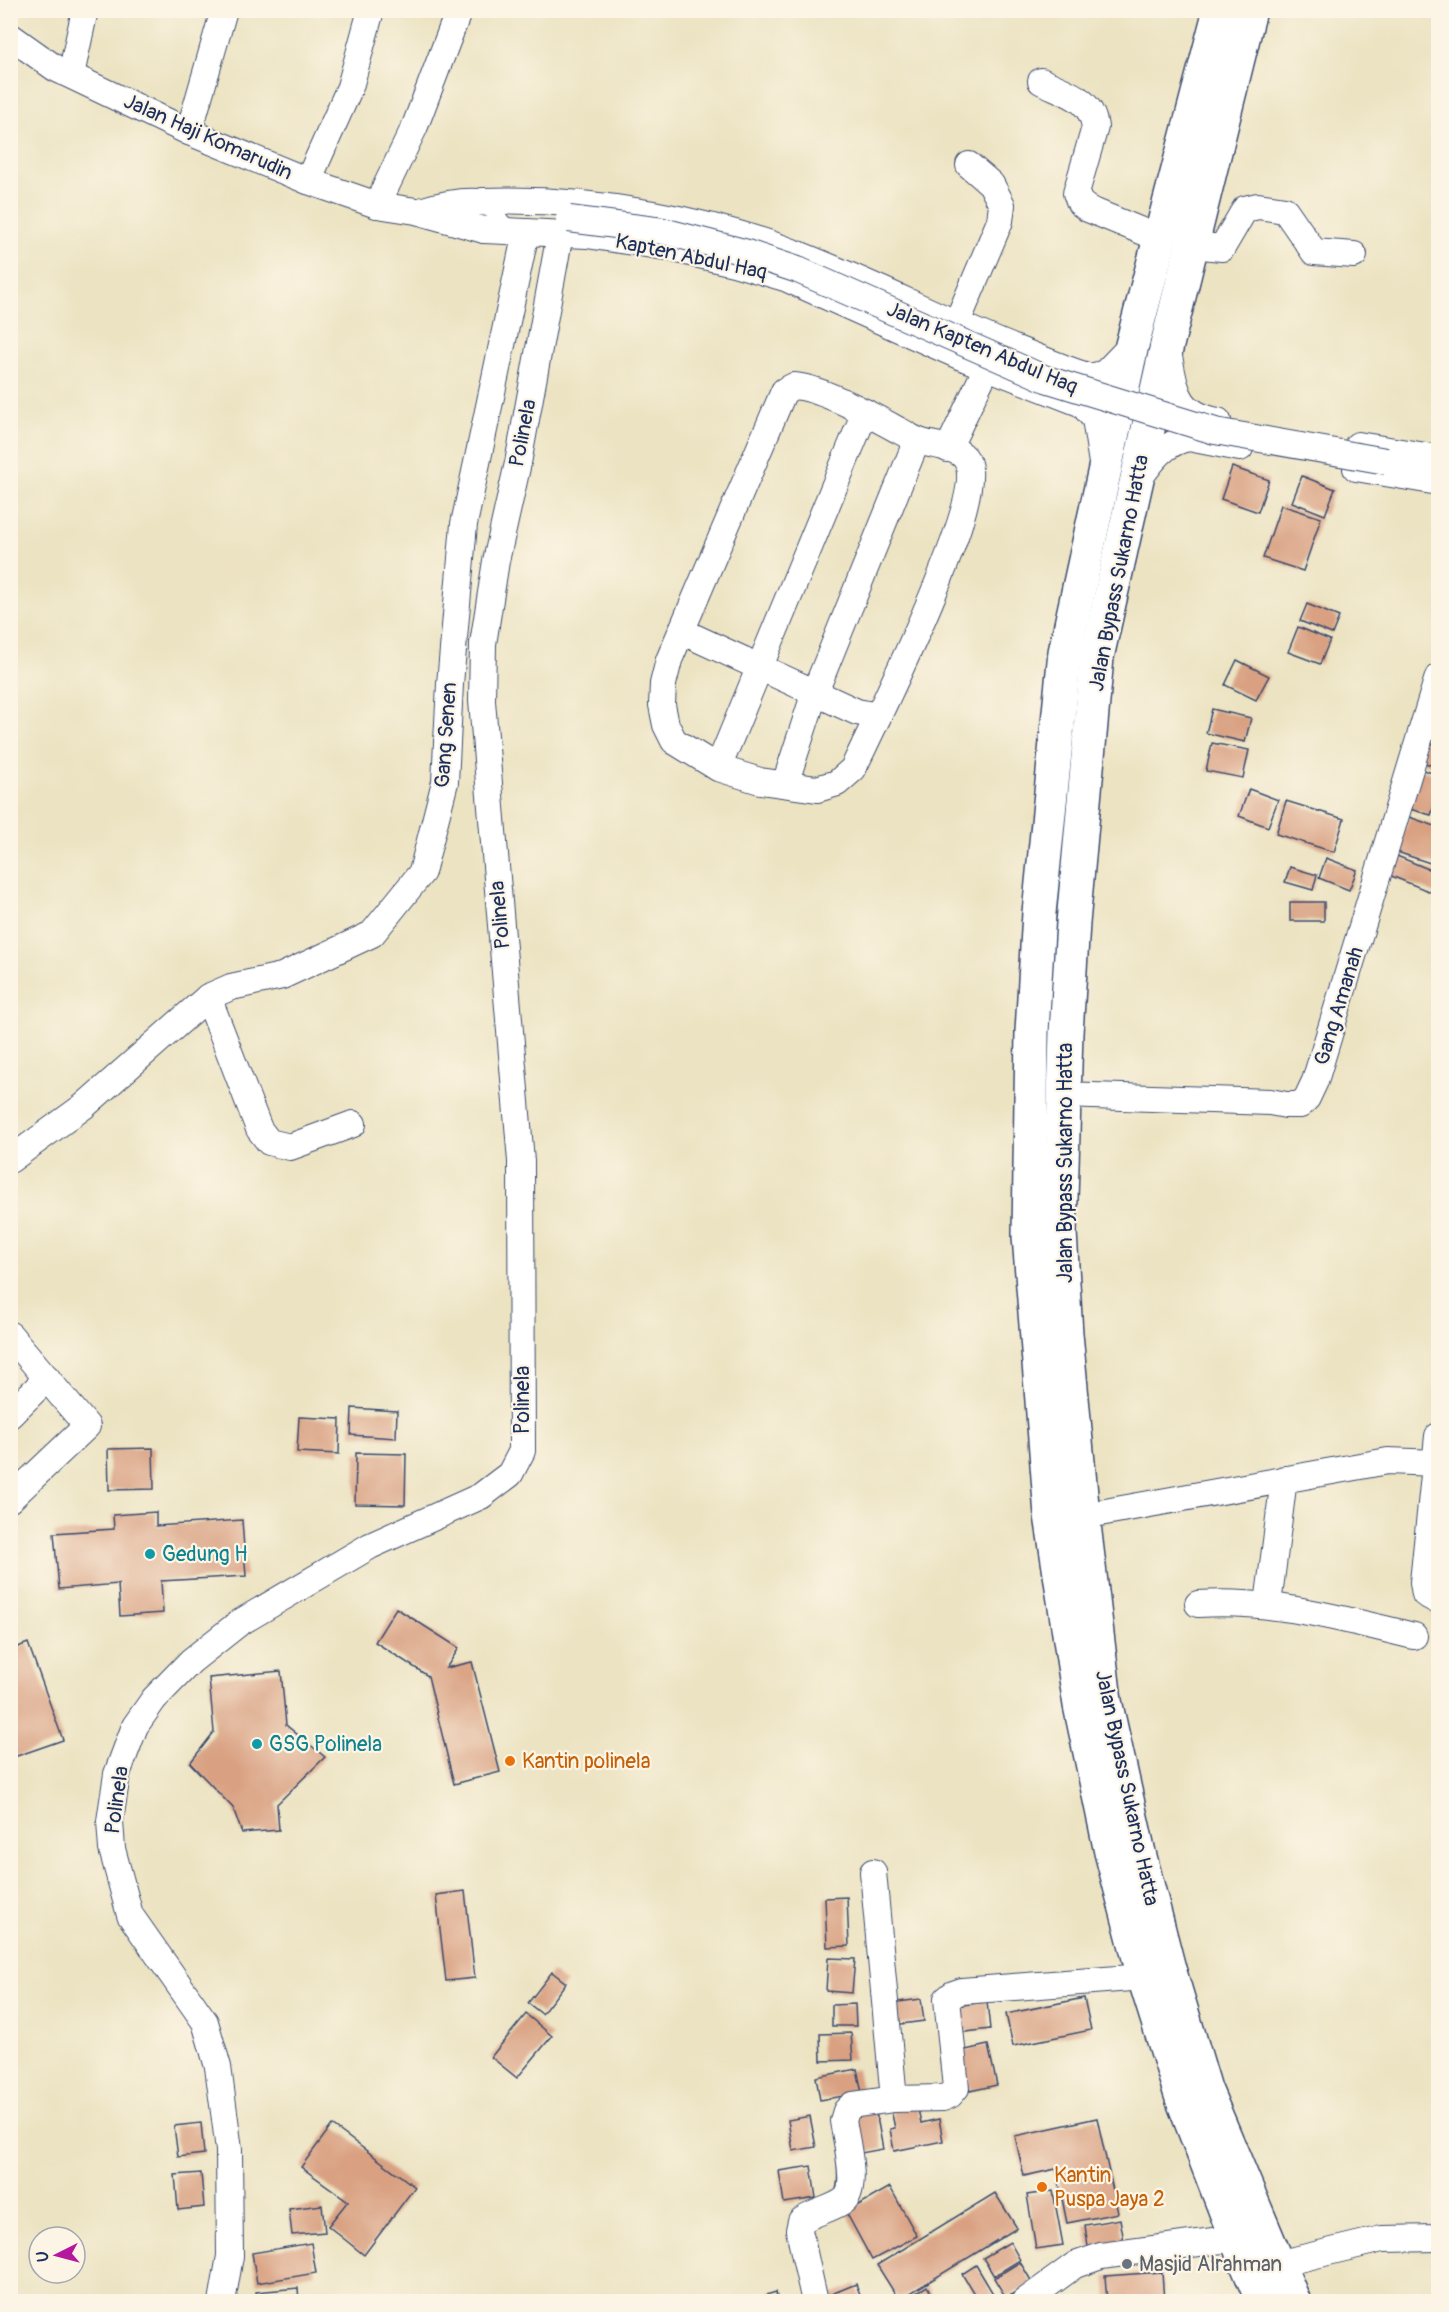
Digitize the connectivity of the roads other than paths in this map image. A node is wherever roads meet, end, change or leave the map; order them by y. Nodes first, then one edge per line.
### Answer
1 (85, 10) edge
2 (224, 10) edge
3 (371, 10) edge
4 (459, 10) edge
5 (1220, 10) edge
6 (1250, 10) edge
7 (10, 36) edge
8 (1226, 49) junction
9 (71, 75) junction
10 (1041, 81) dead end
11 (189, 132) junction
12 (969, 165) dead end
13 (308, 182) junction
14 (483, 201) junction
15 (377, 205) junction
16 (416, 212) junction
17 (563, 224) junction
18 (483, 230) junction
19 (728, 230) junction
20 (525, 232) junction
21 (1177, 242) junction
22 (1354, 255) dead end
23 (722, 260) junction
24 (957, 325) junction
25 (1132, 345) junction
26 (1167, 345) junction
27 (945, 350) junction
28 (987, 367) junction
29 (1076, 373) junction
30 (1068, 398) junction
31 (865, 412) junction
32 (1214, 432) junction
33 (917, 440) junction
34 (948, 449) junction
35 (1421, 467) edge
36 (1103, 478) junction
37 (1135, 484) junction
38 (683, 632) junction
39 (759, 667) junction
40 (1438, 677) edge
41 (815, 692) junction
42 (878, 716) junction
43 (718, 768) junction
44 (785, 784) junction
45 (208, 997) junction
46 (1063, 1095) junction
47 (353, 1124) dead end
48 (10, 1160) edge
49 (10, 1335) edge
50 (47, 1378) junction
51 (10, 1414) edge
52 (1438, 1436) edge
53 (1436, 1463) junction
54 (1284, 1479) junction
55 (10, 1499) edge
56 (1083, 1516) junction
57 (1438, 1601) edge
58 (1198, 1604) dead end
59 (1268, 1604) junction
60 (1414, 1636) dead end
61 (873, 1872) dead end
62 (1144, 1977) junction
63 (894, 2099) junction
64 (1236, 2238) junction
65 (1438, 2238) edge
66 (1278, 2264) junction
67 (222, 2301) edge
68 (815, 2301) edge
69 (1023, 2301) edge
70 (1263, 2301) edge
71 (1294, 2301) edge

1 - 9 street
2 - 11 street
3 - 13 street
4 - 15 street
5 - 8 highway, Jalan Bypass Sukarno Hatta
6 - 8 highway, Jalan Bypass Sukarno Hatta
7 - 9 street, Jalan Haji Komarudin
8 - 21 highway, Jalan Bypass Sukarno Hatta
9 - 11 street, Jalan Haji Komarudin
10 - 21 street
11 - 13 street, Jalan Haji Komarudin
12 - 24 street
13 - 15 street, Jalan Haji Komarudin
14 - 16 street, Jalan Kapten Abdul Haq
14 - 17 street, Jalan Kapten Abdul Haq
14 - 19 street, Kapten Abdul Haq
15 - 16 street, Jalan Haji Komarudin
16 - 18 street, Jalan Kapten Abdul Haq
17 - 18 street, Jalan Kapten Abdul Haq
17 - 20 street, Kapten Abdul Haq
17 - 23 street, Kapten Abdul Haq
17 - 35 street, Jalan Kapten Abdul Haq, bridge
17 - 67 street, Polinela
18 - 20 street, Kapten Abdul Haq
19 - 23 street
19 - 24 street, Kapten Abdul Haq
20 - 45 street, Gang Senen
21 - 22 street
21 - 25 highway, Jalan Bypass Sukarno Hatta
21 - 26 highway, Jalan Bypass Sukarno Hatta
23 - 27 street, Kapten Abdul Haq
24 - 27 street
24 - 29 street, Kapten Abdul Haq
25 - 29 street, Kapten Abdul Haq
25 - 36 highway, Jalan Bypass Sukarno Hatta
26 - 32 street, Jalan Kapten Abdul Haq
26 - 37 highway, Jalan Bypass Sukarno Hatta
27 - 28 street, Kapten Abdul Haq
28 - 30 street, Kapten Abdul Haq
28 - 34 street
29 - 30 street
30 - 36 street, Kapten Abdul Haq
31 - 33 street
31 - 38 street
31 - 39 street
32 - 35 street, Jalan Kapten Abdul Haq
32 - 37 street, Jalan Kapten Abdul Haq
33 - 34 street
33 - 41 street
34 - 42 street
36 - 62 highway, Jalan Bypass Sukarno Hatta
37 - 46 highway, Jalan Bypass Sukarno Hatta
38 - 39 street
38 - 43 street
39 - 41 street
39 - 43 street
40 - 46 street, Gang Amanah
41 - 42 street
41 - 44 street
42 - 44 street
43 - 44 street
45 - 47 street
45 - 48 street, Gang Senen
46 - 56 highway, Jalan Bypass Sukarno Hatta
49 - 50 street
50 - 51 street
50 - 55 street
52 - 53 street
53 - 54 street
53 - 57 street
54 - 56 street
54 - 59 street
56 - 66 highway, Jalan Bypass Sukarno Hatta
58 - 59 street
59 - 60 street
61 - 63 street
62 - 63 street
62 - 64 highway, Jalan Bypass Sukarno Hatta
63 - 68 street
64 - 69 street
64 - 70 highway, Jalan Bypass Sukarno Hatta
65 - 66 street
66 - 71 highway, Jalan Bypass Sukarno Hatta

